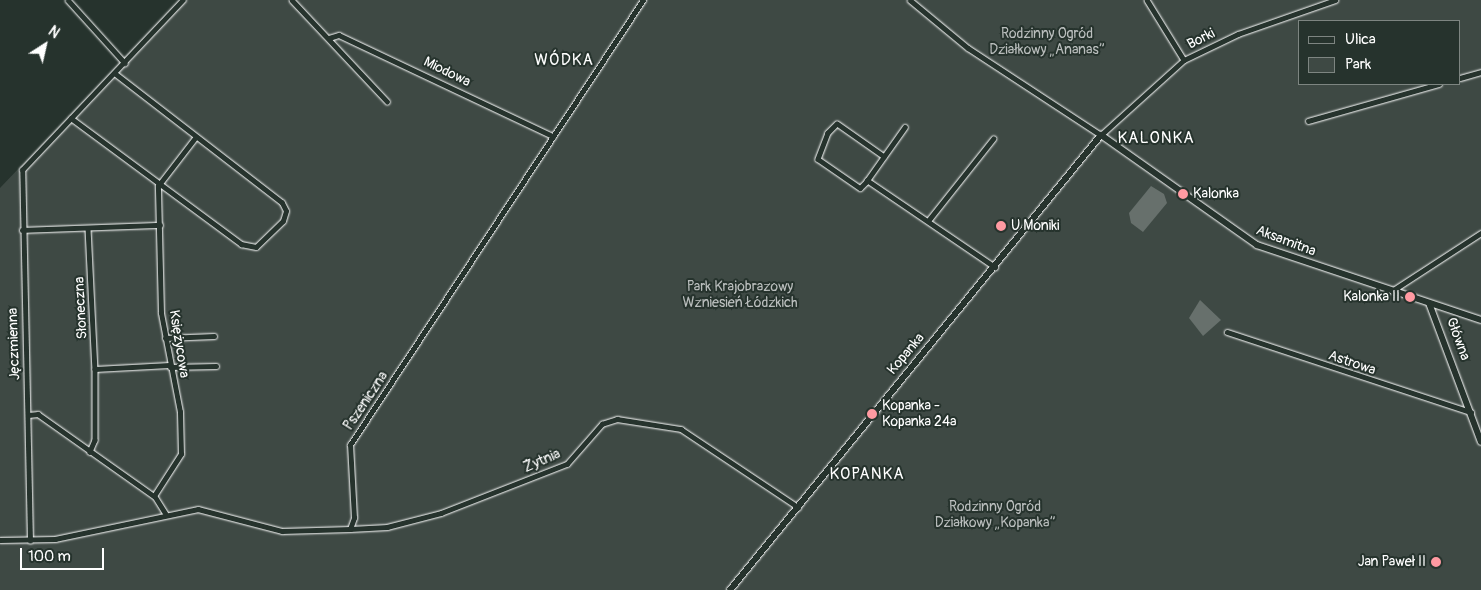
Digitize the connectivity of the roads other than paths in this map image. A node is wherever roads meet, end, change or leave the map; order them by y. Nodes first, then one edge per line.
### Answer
1 (68, 0) edge
2 (183, 0) edge
3 (292, 0) edge
4 (643, 0) edge
5 (910, 0) edge
6 (1147, 0) edge
7 (1335, 0) edge
8 (329, 38) junction
9 (1184, 60) junction
10 (125, 62) junction
11 (1481, 72) edge
12 (115, 74) junction
13 (1461, 78) edge
14 (1434, 85) edge
15 (387, 101) dead end
16 (71, 118) junction
17 (1308, 121) dead end
18 (905, 127) dead end
19 (1101, 135) junction
20 (553, 136) junction
21 (195, 138) junction
22 (993, 139) dead end
23 (884, 157) junction
24 (868, 180) junction
25 (158, 186) junction
26 (928, 221) junction
27 (160, 225) junction
28 (88, 228) junction
29 (22, 230) junction
30 (1481, 233) edge
31 (995, 267) junction
32 (1392, 291) junction
33 (1429, 303) junction
34 (1481, 320) edge
35 (1227, 332) dead end
36 (214, 336) dead end
37 (165, 338) junction
38 (170, 366) junction
39 (216, 366) dead end
40 (95, 369) junction
41 (1471, 412) junction
42 (28, 415) junction
43 (1481, 442) edge
44 (90, 452) junction
45 (154, 496) junction
46 (798, 507) junction
47 (166, 515) junction
48 (350, 530) junction
49 (0, 540) edge
50 (30, 541) junction
51 (730, 590) edge

1 - 10 street
2 - 10 street, Jęczmienna
3 - 8 street
4 - 20 street, Pszeniczna
5 - 19 street, Aksamitna
6 - 9 street
7 - 9 street, Borki
8 - 15 street
8 - 20 street, Miodowa
9 - 19 street, Borki
10 - 12 street, Jęczmienna
11 - 13 street
12 - 16 street, Jęczmienna
12 - 21 street
14 - 17 street
16 - 25 street
16 - 29 street, Jęczmienna
18 - 23 street
19 - 31 street, Kopanka
19 - 32 street, Aksamitna
20 - 48 street, Pszeniczna
21 - 25 street
21 - 25 street
22 - 26 street
23 - 24 street
23 - 24 street
24 - 26 street
25 - 27 street, Księżycowa
26 - 31 street
27 - 28 street
27 - 37 street, Księżycowa
28 - 29 street
28 - 40 street, Słoneczna
29 - 42 street, Jęczmienna
30 - 32 street
31 - 46 street, Kopanka
32 - 33 street, Aksamitna
33 - 34 street, Aksamitna
33 - 41 street, Główna
35 - 41 street, Astrowa
36 - 37 street
37 - 38 street, Księżycowa
38 - 39 street
38 - 40 street
38 - 45 street, Księżycowa
40 - 44 street, Słoneczna
41 - 43 street, Główna
42 - 44 street
42 - 50 street, Jęczmienna
44 - 45 street
45 - 47 street
46 - 48 street, Żytnia
46 - 51 street, Kopanka
47 - 48 street
47 - 50 street
49 - 50 street

